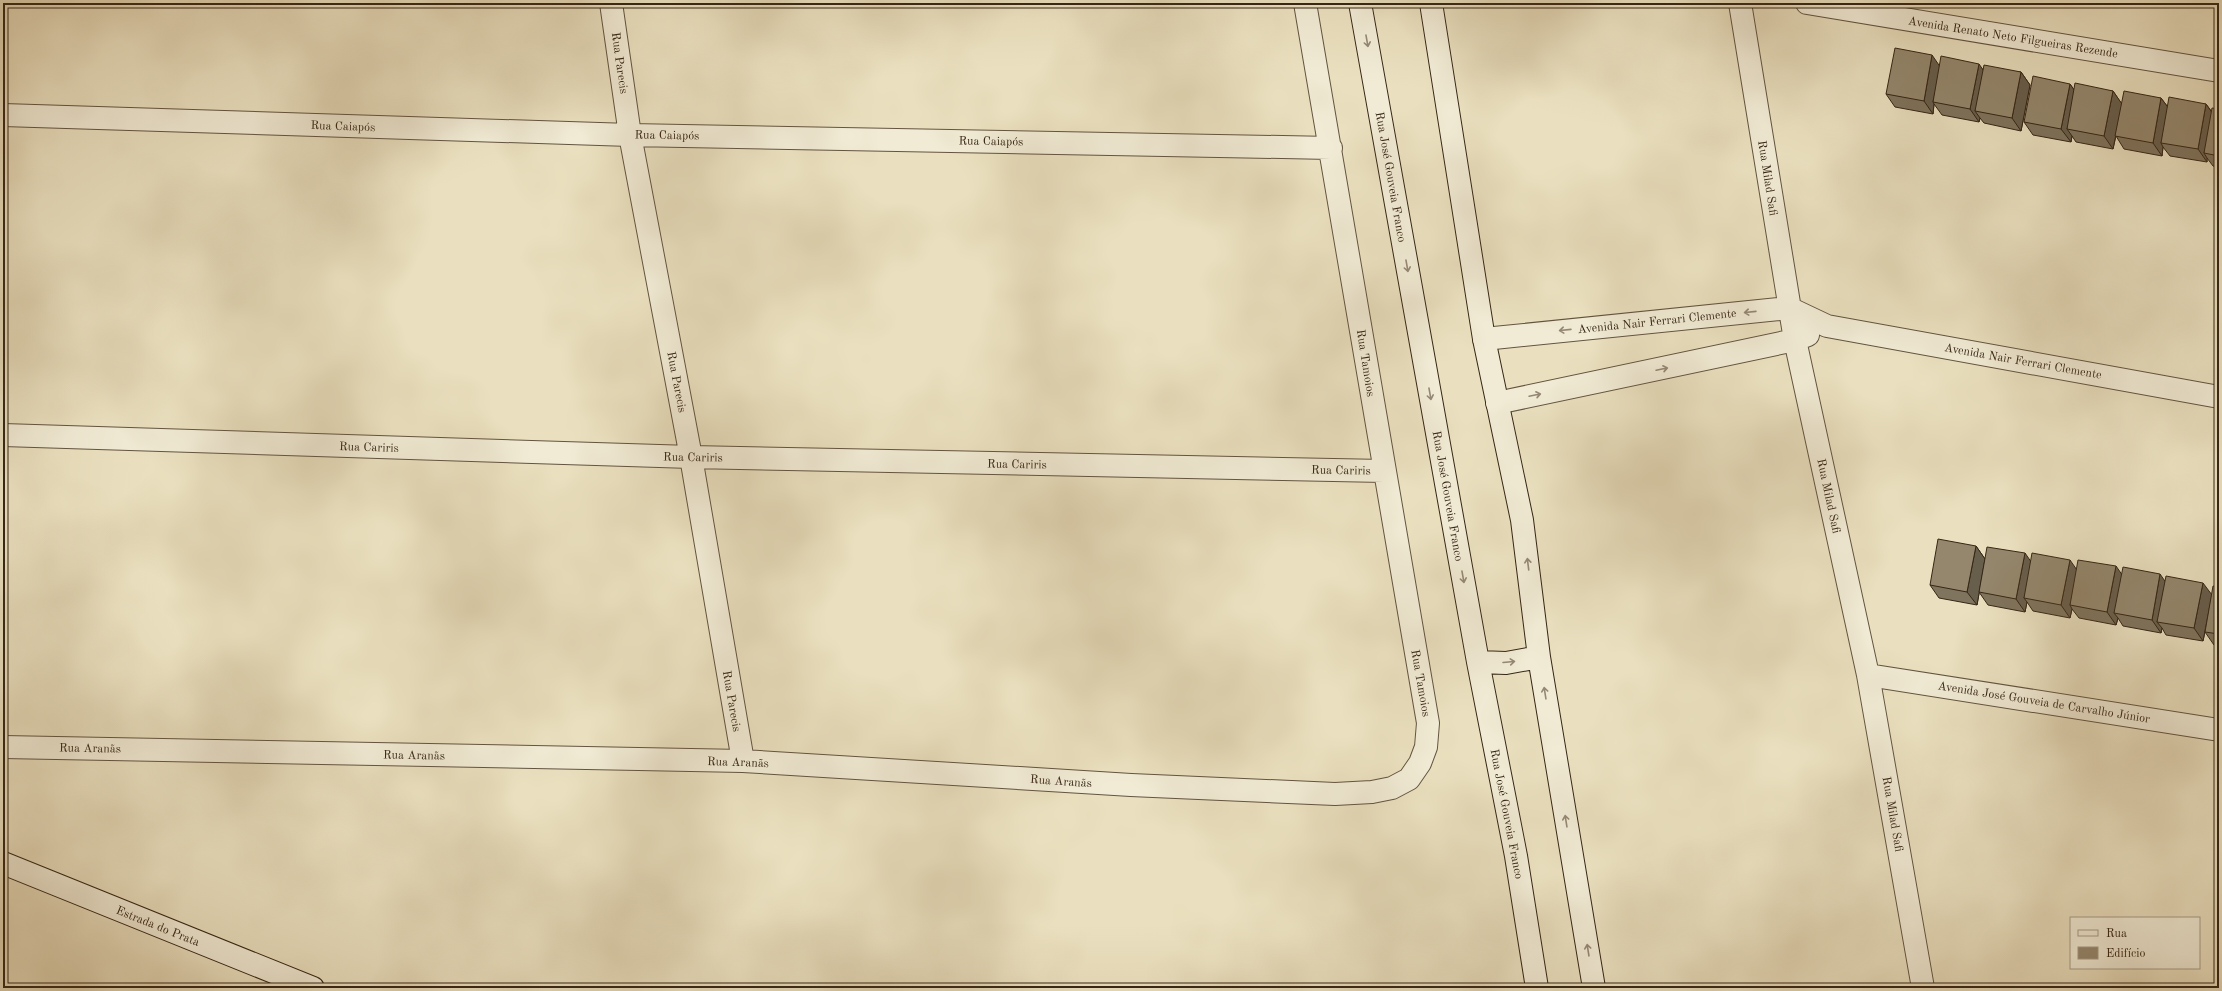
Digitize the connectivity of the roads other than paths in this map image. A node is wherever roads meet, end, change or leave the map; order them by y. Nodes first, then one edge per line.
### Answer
1 (611, 3) edge
2 (1305, 3) edge
3 (1360, 3) edge
4 (1431, 3) edge
5 (1740, 3) edge
6 (1807, 3) edge
7 (2219, 71) edge
8 (3, 115) edge
9 (630, 135) junction
10 (1331, 148) junction
11 (1789, 308) junction
12 (1827, 326) junction
13 (1484, 339) junction
14 (1795, 340) junction
15 (2219, 397) edge
16 (1497, 403) junction
17 (3, 435) edge
18 (691, 458) junction
19 (1384, 471) junction
20 (1539, 657) junction
21 (1478, 662) junction
22 (1868, 675) junction
23 (1428, 723) joint
24 (2219, 730) edge
25 (3, 747) edge
26 (743, 761) junction
27 (3, 863) edge
28 (313, 988) edge
29 (1537, 988) edge
30 (1594, 988) edge
31 (1923, 988) edge

1 - 9 street, Rua Parecis
2 - 10 street, Rua Tamoios
3 -> 21 street, Rua José Gouveia Franco
4 - 13 street
5 - 11 street, Rua Milad Safi
6 - 7 street, Avenida Renato Neto Filgueiras Rezende
8 - 9 street, Rua Caiapós
9 - 10 street, Rua Caiapós
9 - 18 street, Rua Parecis
10 - 19 street, Rua Tamoios
11 - 12 street, Avenida Nair Ferrari Clemente
11 -> 13 street, Avenida Nair Ferrari Clemente
11 - 14 street, Rua Milad Safi
12 - 14 street
12 - 15 street, Avenida Nair Ferrari Clemente
13 - 16 street
16 -> 14 street
14 - 22 street, Rua Milad Safi
20 -> 16 street
17 - 18 street, Rua Cariris
18 - 19 street, Rua Cariris
18 - 26 street, Rua Parecis
19 - 23 street, Rua Tamoios
21 -> 20 street
30 -> 20 street
21 - 29 street, Rua José Gouveia Franco
22 - 24 street, Avenida José Gouveia de Carvalho Júnior
22 - 31 street, Rua Milad Safi
23 - 26 street, Rua Aranãs
25 - 26 street, Rua Aranãs
27 - 28 street, Estrada do Prata

